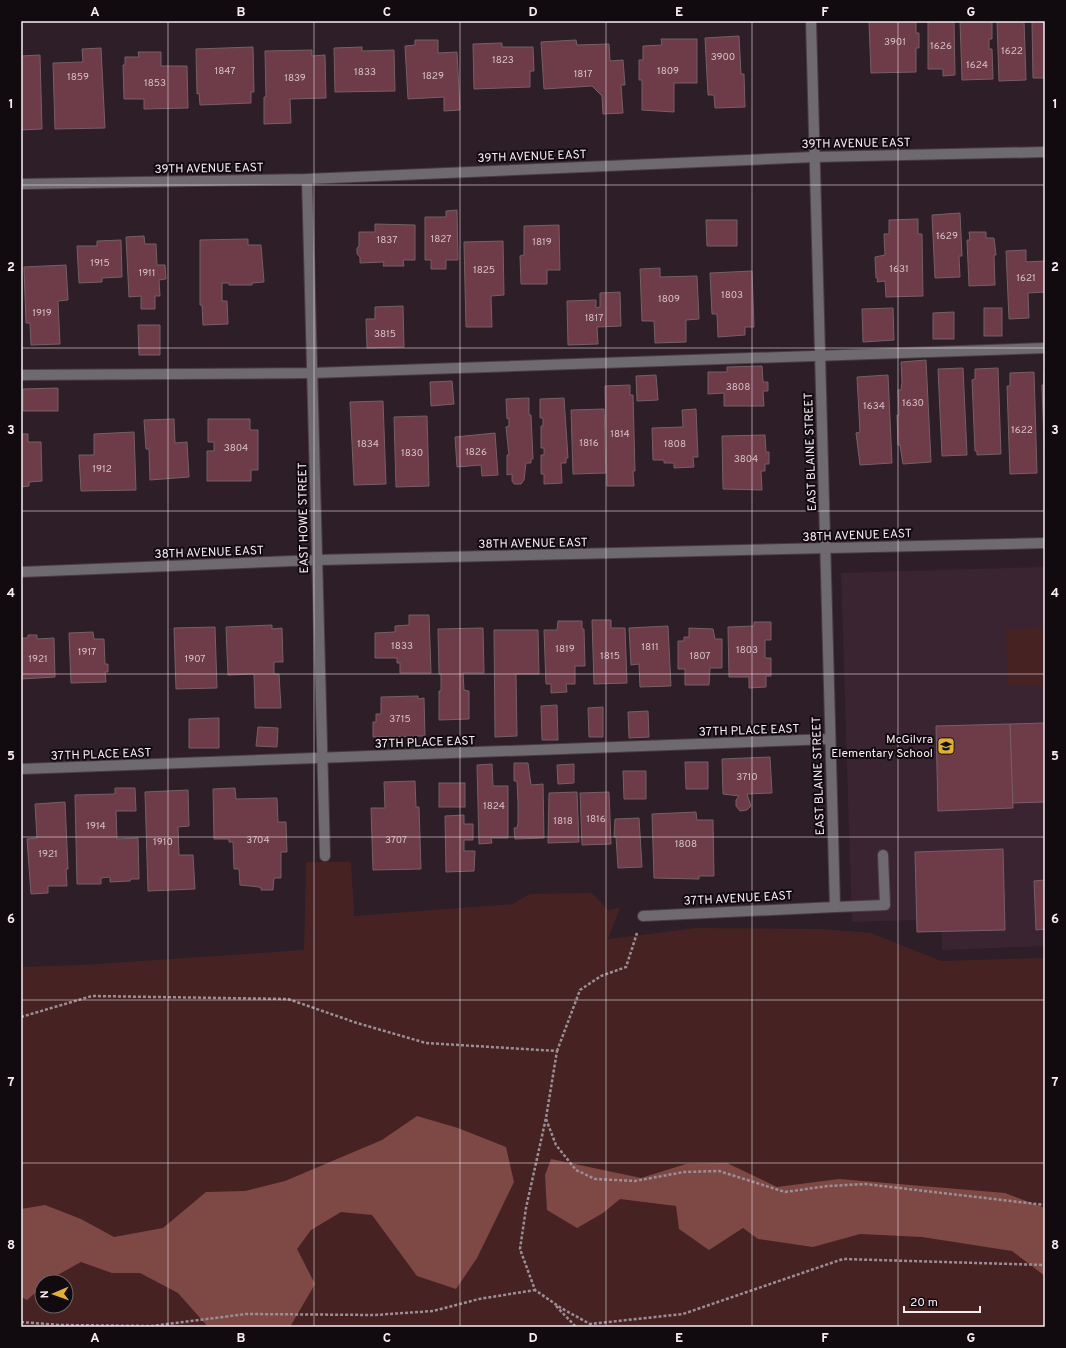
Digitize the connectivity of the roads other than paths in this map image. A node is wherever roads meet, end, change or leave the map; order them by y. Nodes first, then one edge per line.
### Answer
1 (811, 21) edge
2 (1045, 152) edge
3 (814, 157) junction
4 (307, 179) junction
5 (21, 184) edge
6 (1045, 348) edge
7 (820, 355) junction
8 (312, 373) junction
9 (21, 375) edge
10 (1045, 543) edge
11 (826, 549) junction
12 (317, 560) junction
13 (21, 572) edge
14 (830, 739) junction
15 (322, 759) junction
16 (21, 769) edge
17 (883, 855) dead end
18 (325, 856) dead end
19 (835, 907) junction
20 (643, 916) road end

1 - 3 street, EAST BLAINE STREET
2 - 3 street, 39TH AVENUE EAST
3 - 4 street, 39TH AVENUE EAST
3 - 7 street, EAST BLAINE STREET
4 - 5 street, 39TH AVENUE EAST
4 - 8 street, EAST HOWE STREET
6 - 7 street
7 - 8 street
7 - 11 street, EAST BLAINE STREET
8 - 9 street
8 - 12 street, EAST HOWE STREET
10 - 11 street, 38TH AVENUE EAST
11 - 12 street, 38TH AVENUE EAST
11 - 14 street, EAST BLAINE STREET
12 - 13 street, 38TH AVENUE EAST
12 - 15 street, EAST HOWE STREET
14 - 15 street, 37TH PLACE EAST
14 - 19 street, EAST BLAINE STREET
15 - 16 street, 37TH PLACE EAST
15 - 18 street, EAST HOWE STREET
17 - 19 street, 37TH AVENUE EAST
19 - 20 street, 37TH AVENUE EAST

